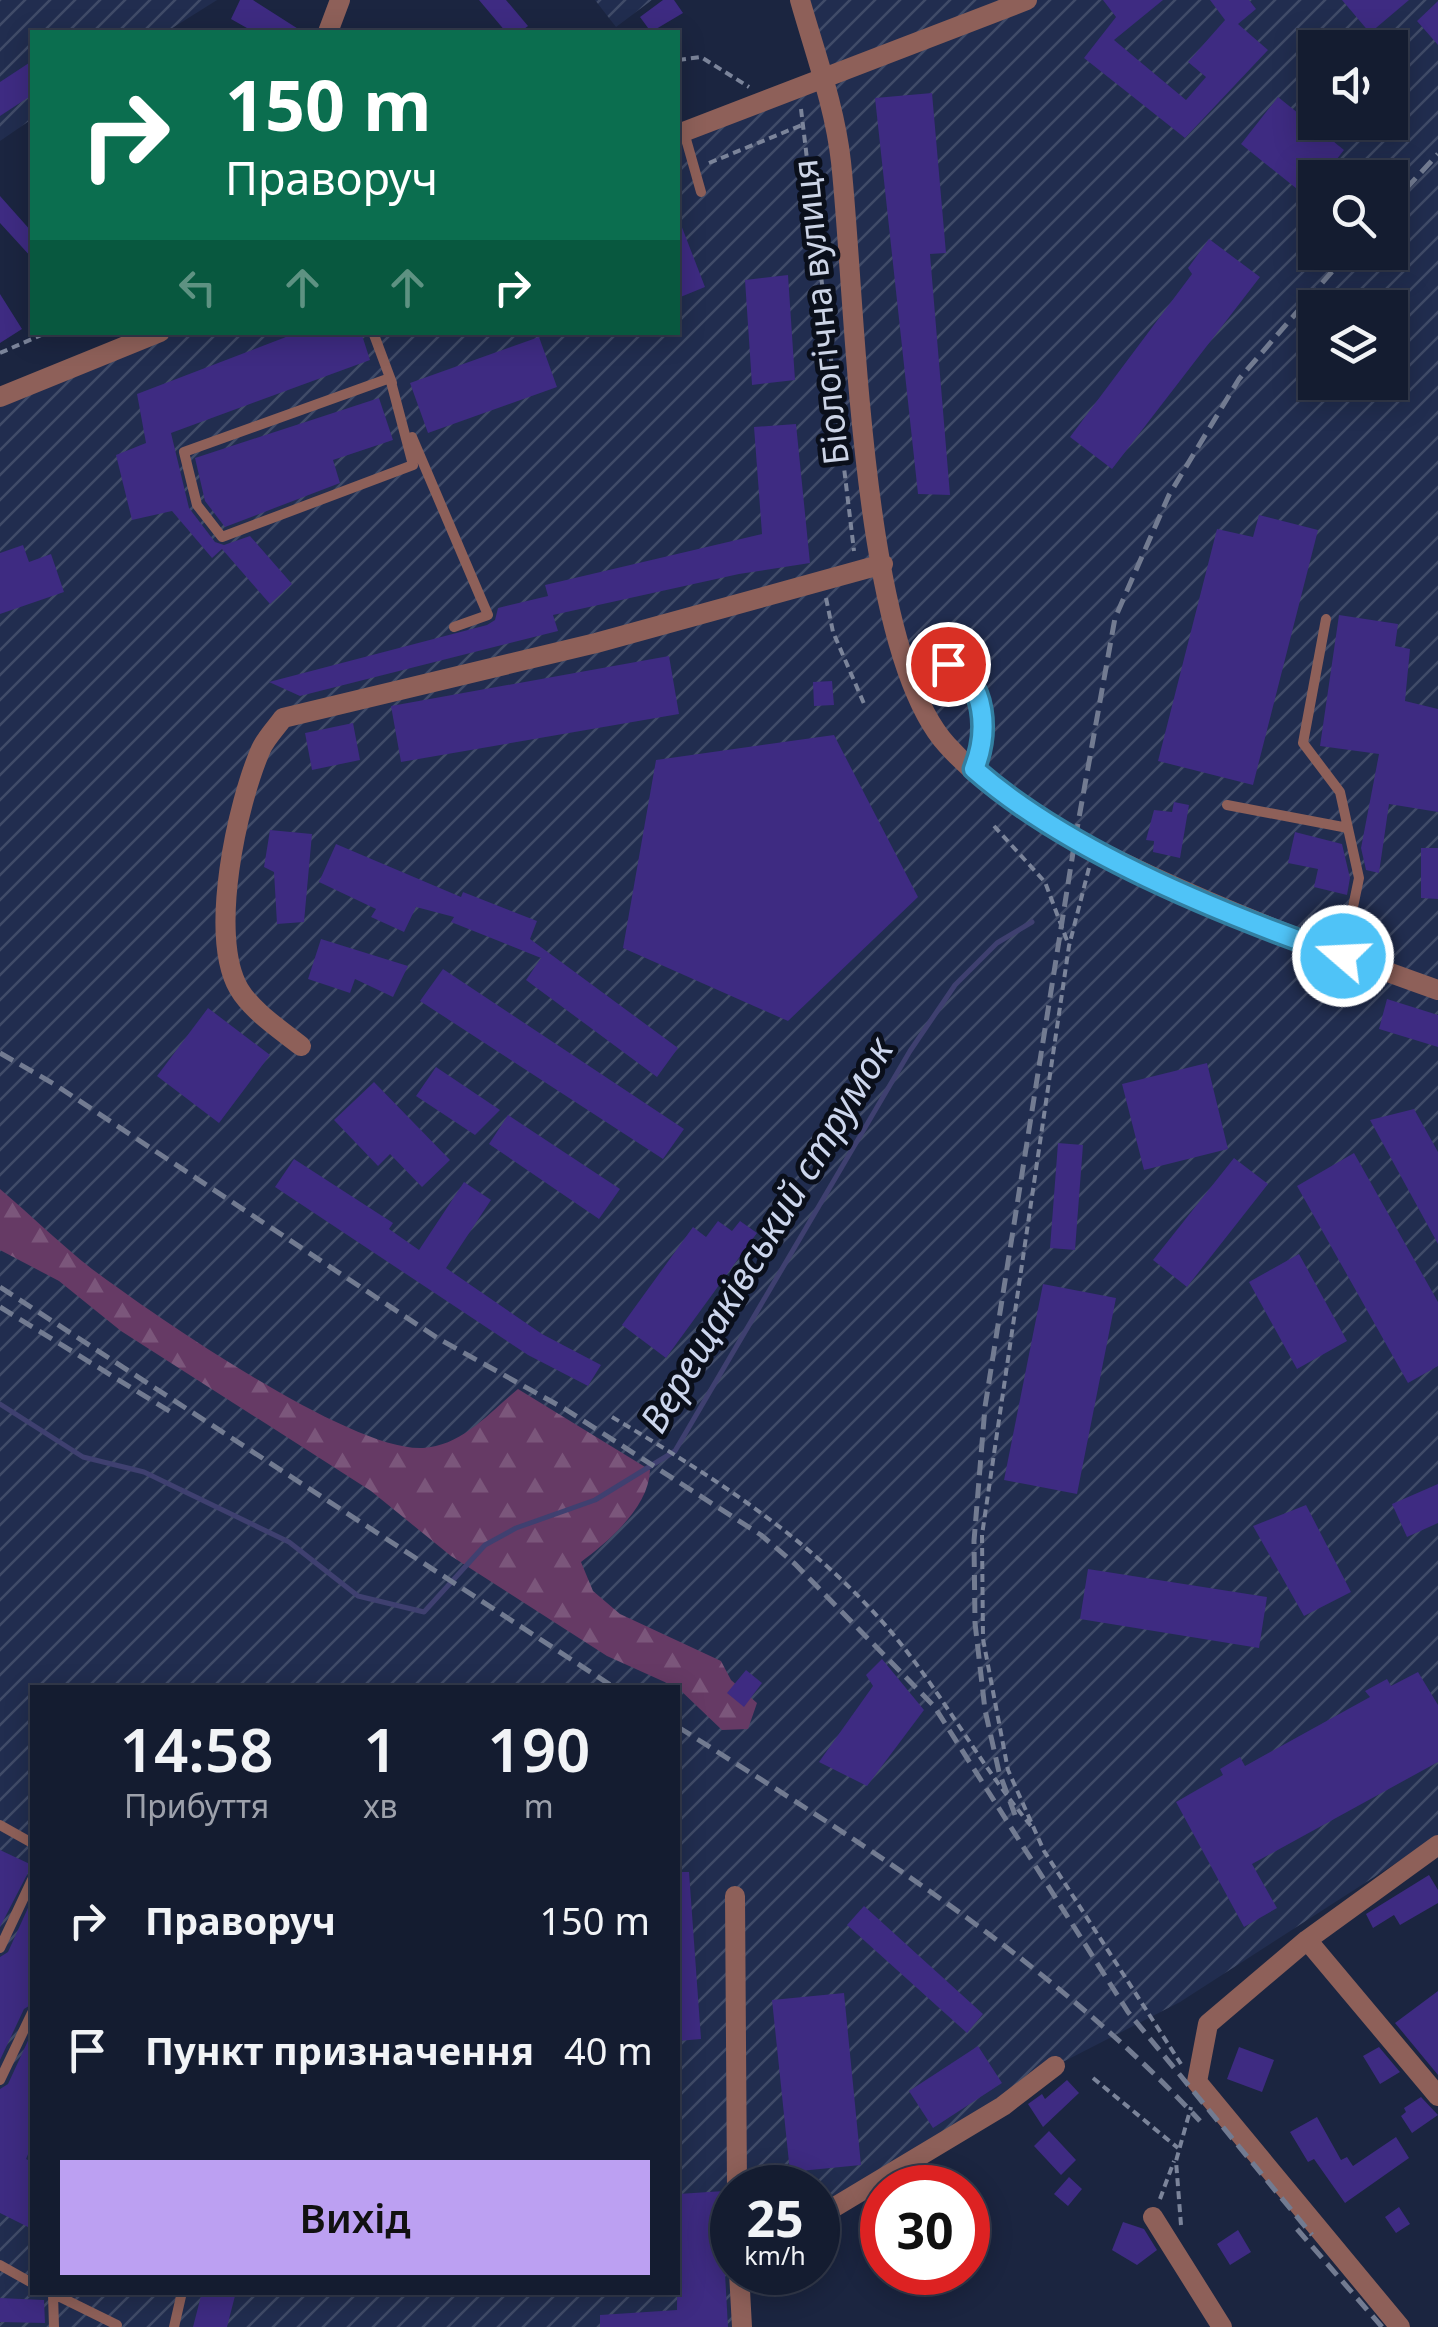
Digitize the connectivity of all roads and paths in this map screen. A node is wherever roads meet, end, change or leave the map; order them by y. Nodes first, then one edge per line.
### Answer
1 (340, 0) edge
2 (800, 0) edge
3 (1027, 0) edge
4 (329, 30) edge
5 (680, 60) edge
6 (823, 80) junction
7 (800, 88) junction
8 (770, 99) junction
9 (802, 126) junction
10 (680, 132) edge
11 (694, 169) junction
12 (701, 192) dead end
13 (41, 335) edge
14 (153, 335) edge
15 (374, 335) edge
16 (0, 353) edge
17 (390, 378) junction
18 (0, 397) edge
19 (855, 556) dead end
20 (883, 564) junction
21 (1326, 619) dead end
22 (454, 627) dead end
23 (833, 632) dead end
24 (906, 663) junction
25 (864, 706) dead end
26 (974, 769) junction
27 (1227, 804) dead end
28 (994, 826) dead end
29 (1348, 828) junction
30 (1094, 850) junction
31 (1069, 946) junction
32 (1343, 956) junction
33 (1438, 990) edge
34 (301, 1046) dead end
35 (612, 1416) dead end
36 (0, 1826) edge
37 (1035, 1830) junction
38 (30, 1842) edge
39 (1438, 1845) edge
40 (30, 1884) edge
41 (734, 1896) dead end
42 (1306, 1940) junction
43 (0, 1948) edge
44 (30, 2018) edge
45 (1056, 2066) dead end
46 (1094, 2078) dead end
47 (0, 2080) edge
48 (1197, 2082) junction
49 (1438, 2096) edge
50 (1179, 2148) junction
51 (737, 2165) edge
52 (840, 2205) edge
53 (1153, 2217) joint
54 (1182, 2230) dead end
55 (0, 2265) edge
56 (30, 2282) edge
57 (51, 2295) edge
58 (55, 2295) edge
59 (181, 2295) edge
60 (740, 2295) edge
61 (117, 2326) edge
62 (54, 2327) edge
63 (174, 2327) edge
64 (742, 2327) edge
65 (1222, 2327) edge
66 (1400, 2327) edge

1 - 4 street
2 - 6 street, Біологічна вулиця
3 - 6 street
5 - 8 path
6 - 7 street
6 - 20 street, Біологічна вулиця
7 - 8 street
7 - 9 path
8 - 10 street
9 - 11 path
9 - 19 path
10 - 11 lane
11 - 12 lane
13 - 16 path
14 - 18 street
15 - 17 lane
17 - 17 lane
17 - 22 lane
20 - 24 street, Біологічна вулиця
20 - 34 street
21 - 29 lane
23 - 25 path
24 - 26 street, Біологічна вулиця
24 - 26 lane
26 - 30 street, Біологічна вулиця
27 - 29 lane
28 - 31 path
29 - 32 lane
30 - 31 path
30 - 32 street, Біологічна вулиця
31 - 37 path
32 - 33 street, Біологічна вулиця
35 - 37 path
36 - 38 lane
37 - 48 path
39 - 42 street
40 - 43 lane
41 - 51 street
42 - 48 street
42 - 49 street
44 - 47 lane
45 - 52 street
46 - 50 path
48 - 50 path
48 - 66 street
50 - 53 path
50 - 54 path
53 - 65 street
55 - 56 lane
57 - 62 lane
58 - 61 lane
59 - 63 lane
60 - 64 street

